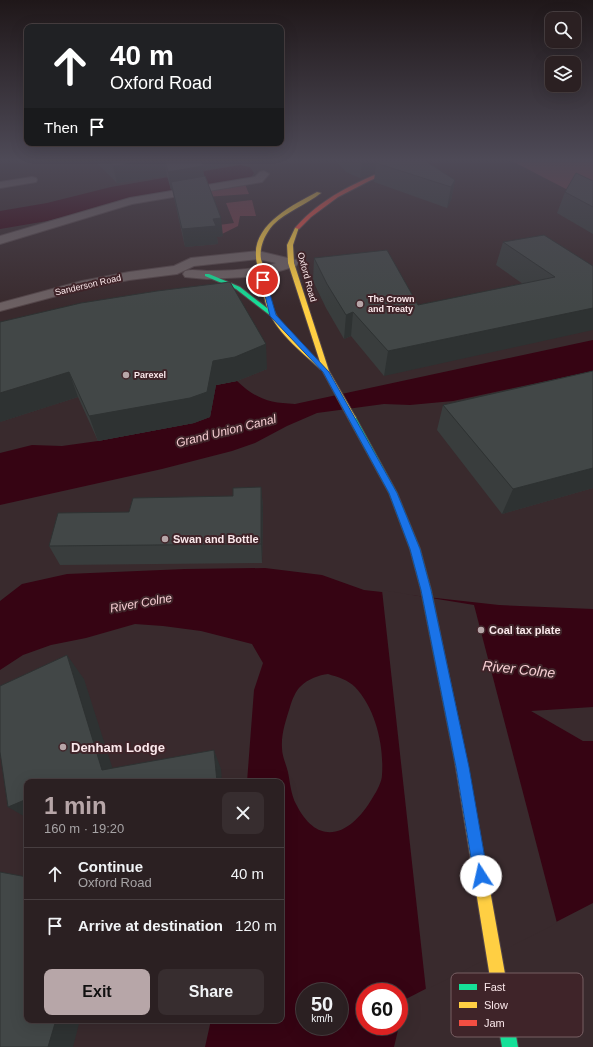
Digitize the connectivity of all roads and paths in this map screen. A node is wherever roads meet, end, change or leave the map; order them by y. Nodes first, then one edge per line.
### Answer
1 (104, 209) edge
2 (292, 209) edge
3 (315, 209) edge
4 (0, 240) edge
5 (258, 255) junction
6 (291, 263) junction
7 (177, 270) junction
8 (263, 272) junction
9 (207, 275) junction
10 (0, 307) edge
11 (273, 316) junction
12 (326, 372) junction
13 (497, 973) edge
14 (508, 1037) edge
15 (510, 1047) edge

1 - 4 street
2 - 5 main road, Oxford Road
3 - 6 main road, Oxford Road
5 - 6 street
5 - 7 street
5 - 8 main road, Oxford Road
6 - 8 street
6 - 12 main road, Oxford Road
7 - 9 street
7 - 10 street, Sanderson Road
8 - 9 street
8 - 11 main road, Oxford Road
9 - 11 main road
11 - 12 main road, Oxford Road
12 - 13 main road, Oxford Road
14 - 15 main road, Oxford Road

